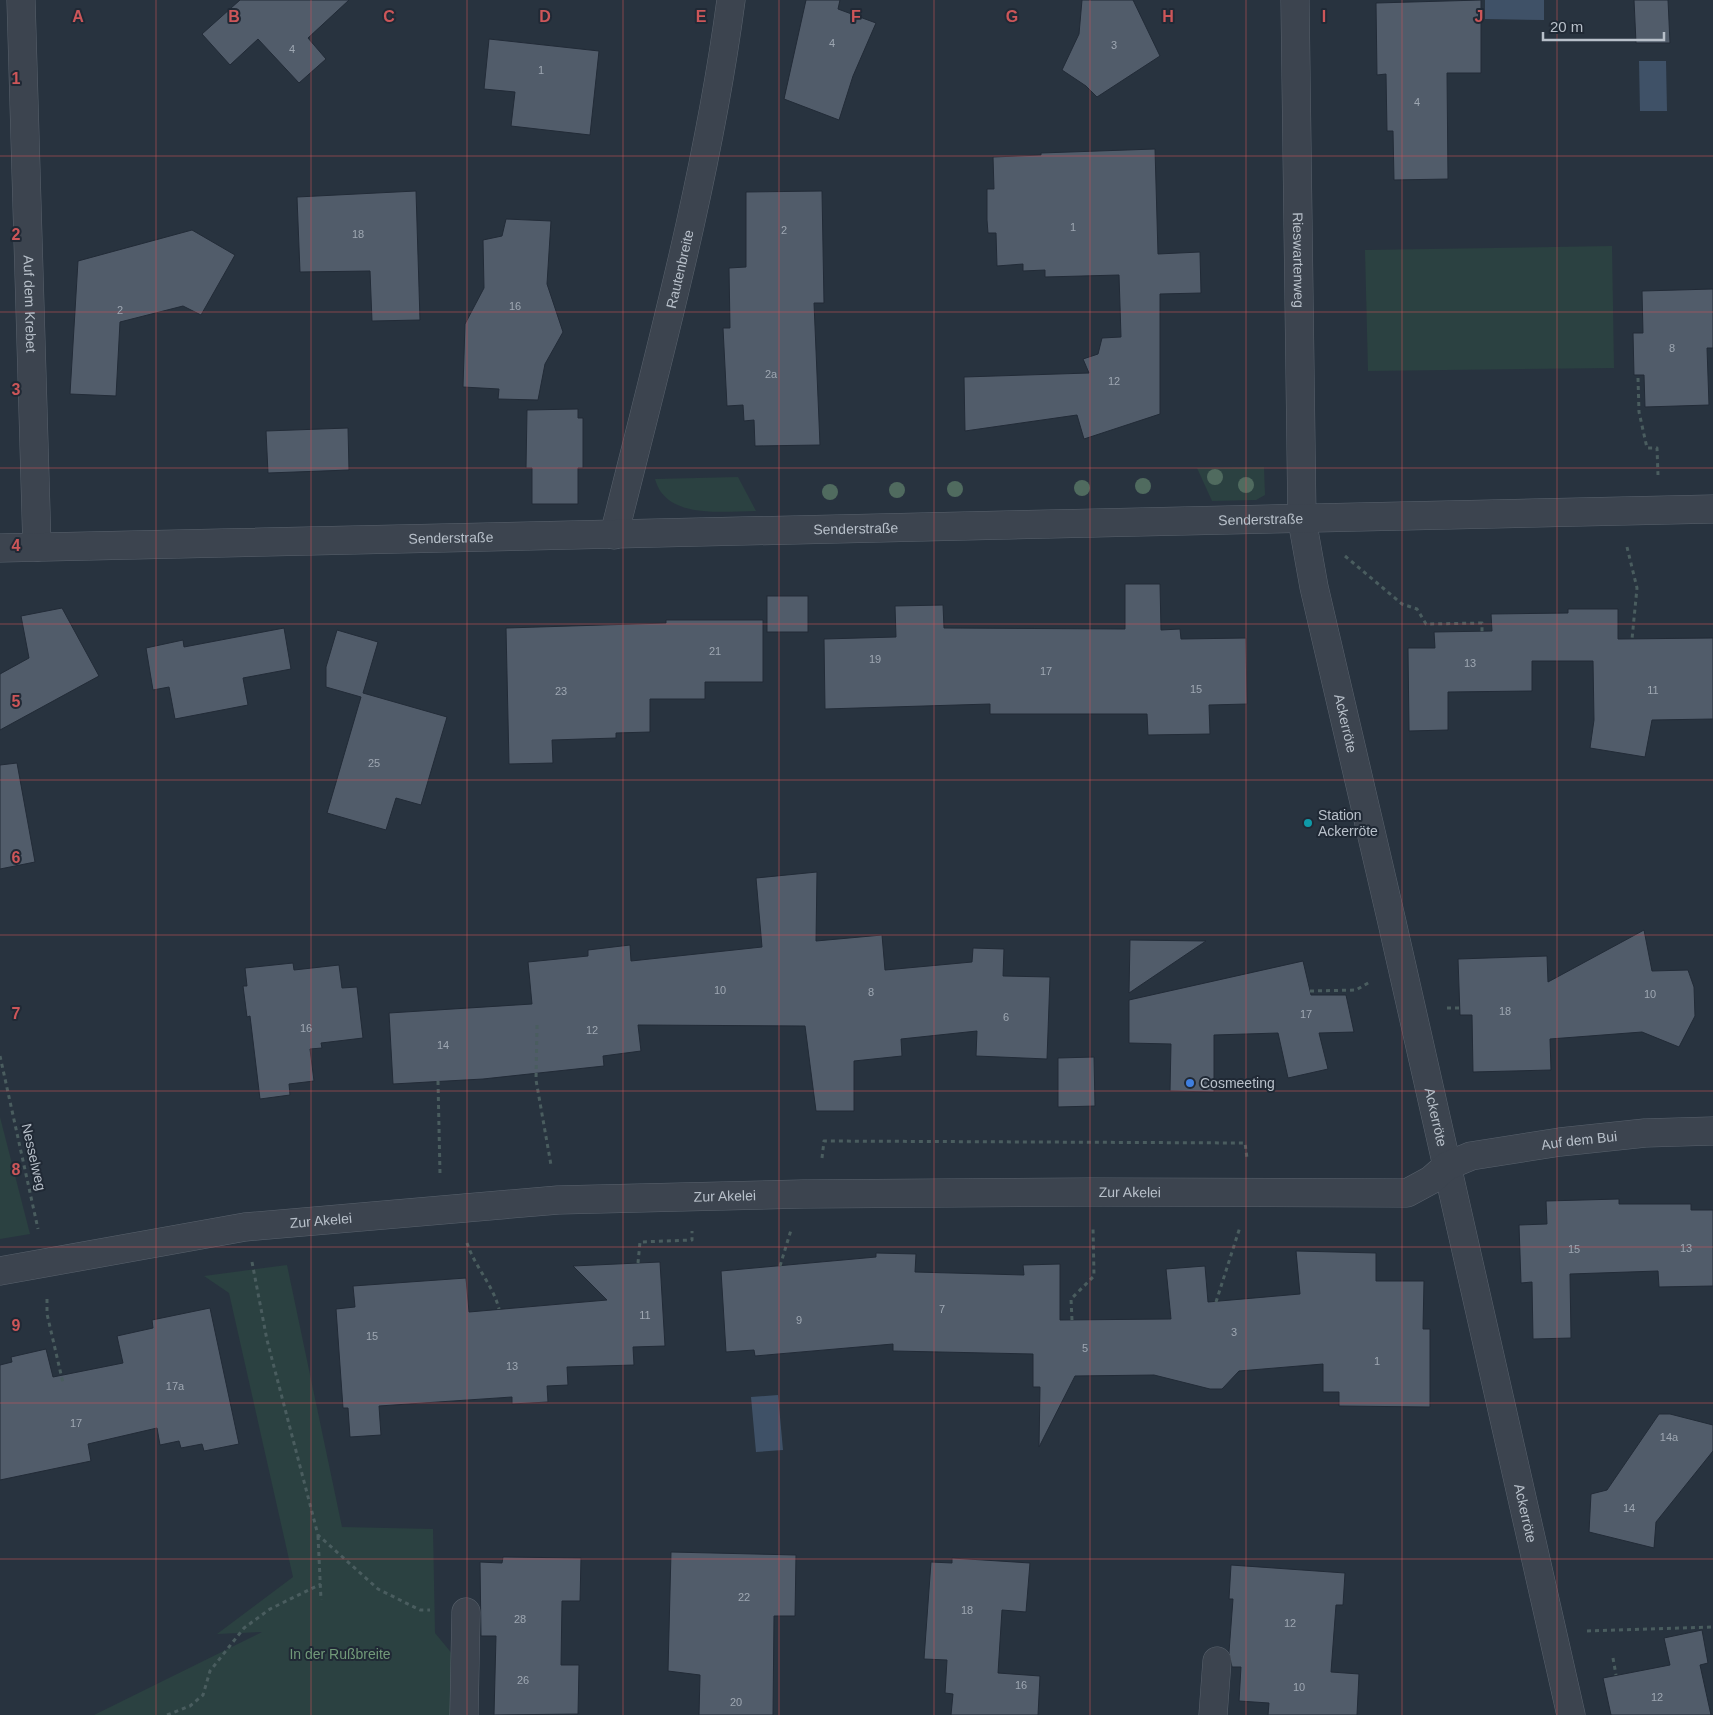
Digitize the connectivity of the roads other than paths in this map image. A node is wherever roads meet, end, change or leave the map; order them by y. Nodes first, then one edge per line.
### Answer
1 (21, 0) edge
2 (731, 0) edge
3 (1295, 0) edge
4 (1713, 509) edge
5 (1302, 520) junction
6 (614, 535) junction
7 (36, 547) junction
8 (0, 548) edge
9 (1713, 1131) edge
10 (1447, 1166) junction
11 (0, 1271) edge
12 (466, 1612) road end
13 (1218, 1661) dead end
14 (464, 1715) edge
15 (1213, 1715) edge
16 (1571, 1715) edge

1 - 7 street, Auf dem Krebet
2 - 6 street, Rautenbreite
3 - 5 street, Rieswartenweg
4 - 5 street, Senderstraße
5 - 6 street, Senderstraße
5 - 10 street, Ackerröte
6 - 7 street, Senderstraße
7 - 8 street, Senderstraße
9 - 10 street, Auf dem Bui
10 - 11 street, Zur Akelei
10 - 16 street, Ackerröte
12 - 14 street
13 - 15 street

